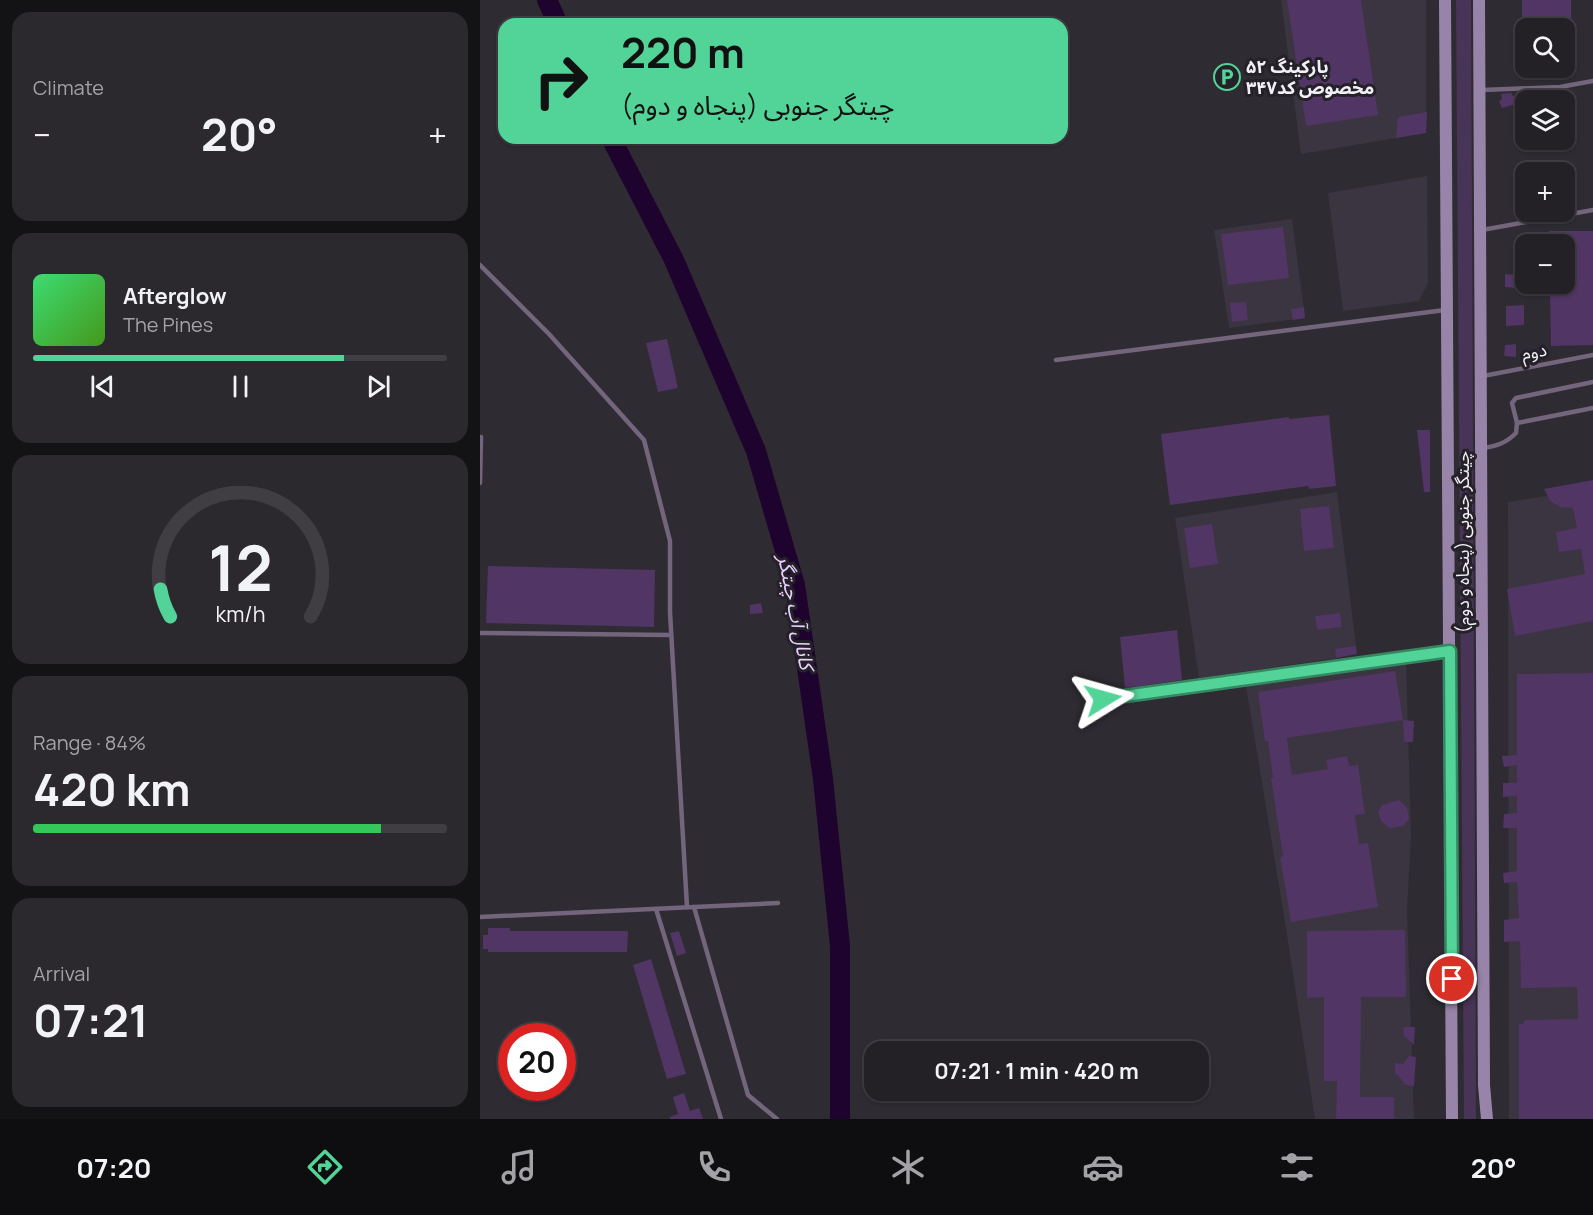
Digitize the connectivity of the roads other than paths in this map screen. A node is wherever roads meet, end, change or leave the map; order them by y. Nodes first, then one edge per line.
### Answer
1 (1445, 0) edge
2 (1479, 0) edge
3 (1593, 81) edge
4 (1479, 91) junction
5 (1593, 210) edge
6 (1480, 230) junction
7 (480, 265) edge
8 (1447, 310) junction
9 (1593, 355) edge
10 (1056, 360) dead end
11 (1480, 376) junction
12 (1593, 382) edge
13 (1593, 408) edge
14 (1517, 423) junction
15 (481, 437) edge
16 (1481, 448) junction
17 (480, 483) edge
18 (480, 633) edge
19 (671, 634) junction
20 (1450, 651) junction
21 (1103, 699) dead end
22 (778, 903) dead end
23 (687, 907) junction
24 (694, 907) junction
25 (656, 909) junction
26 (480, 917) edge
27 (721, 1119) edge
28 (777, 1119) edge
29 (1452, 1119) edge
30 (1487, 1119) edge

1 - 8 main road, چیتگر جنوبی (پنجاه و دوم)
2 - 4 main road, چیتگر جنوبی (پنجاه و دوم)
3 - 4 lane
4 - 6 main road, چیتگر جنوبی (پنجاه و دوم)
5 - 6 lane
6 - 11 main road, چیتگر جنوبی (پنجاه و دوم)
7 - 19 lane
8 - 10 lane
8 - 20 main road, چیتگر جنوبی (پنجاه و دوم)
9 - 11 lane, دوم
11 - 16 main road, چیتگر جنوبی (پنجاه و دوم)
12 - 14 lane
13 - 14 lane
14 - 16 lane
15 - 17 lane
16 - 30 main road, چیتگر جنوبی (پنجاه و دوم)
18 - 19 lane
19 - 23 lane
20 - 21 lane
20 - 29 main road, چیتگر جنوبی (پنجاه و دوم)
22 - 24 lane
23 - 24 lane
23 - 25 lane
24 - 28 lane
25 - 26 lane
25 - 27 lane

